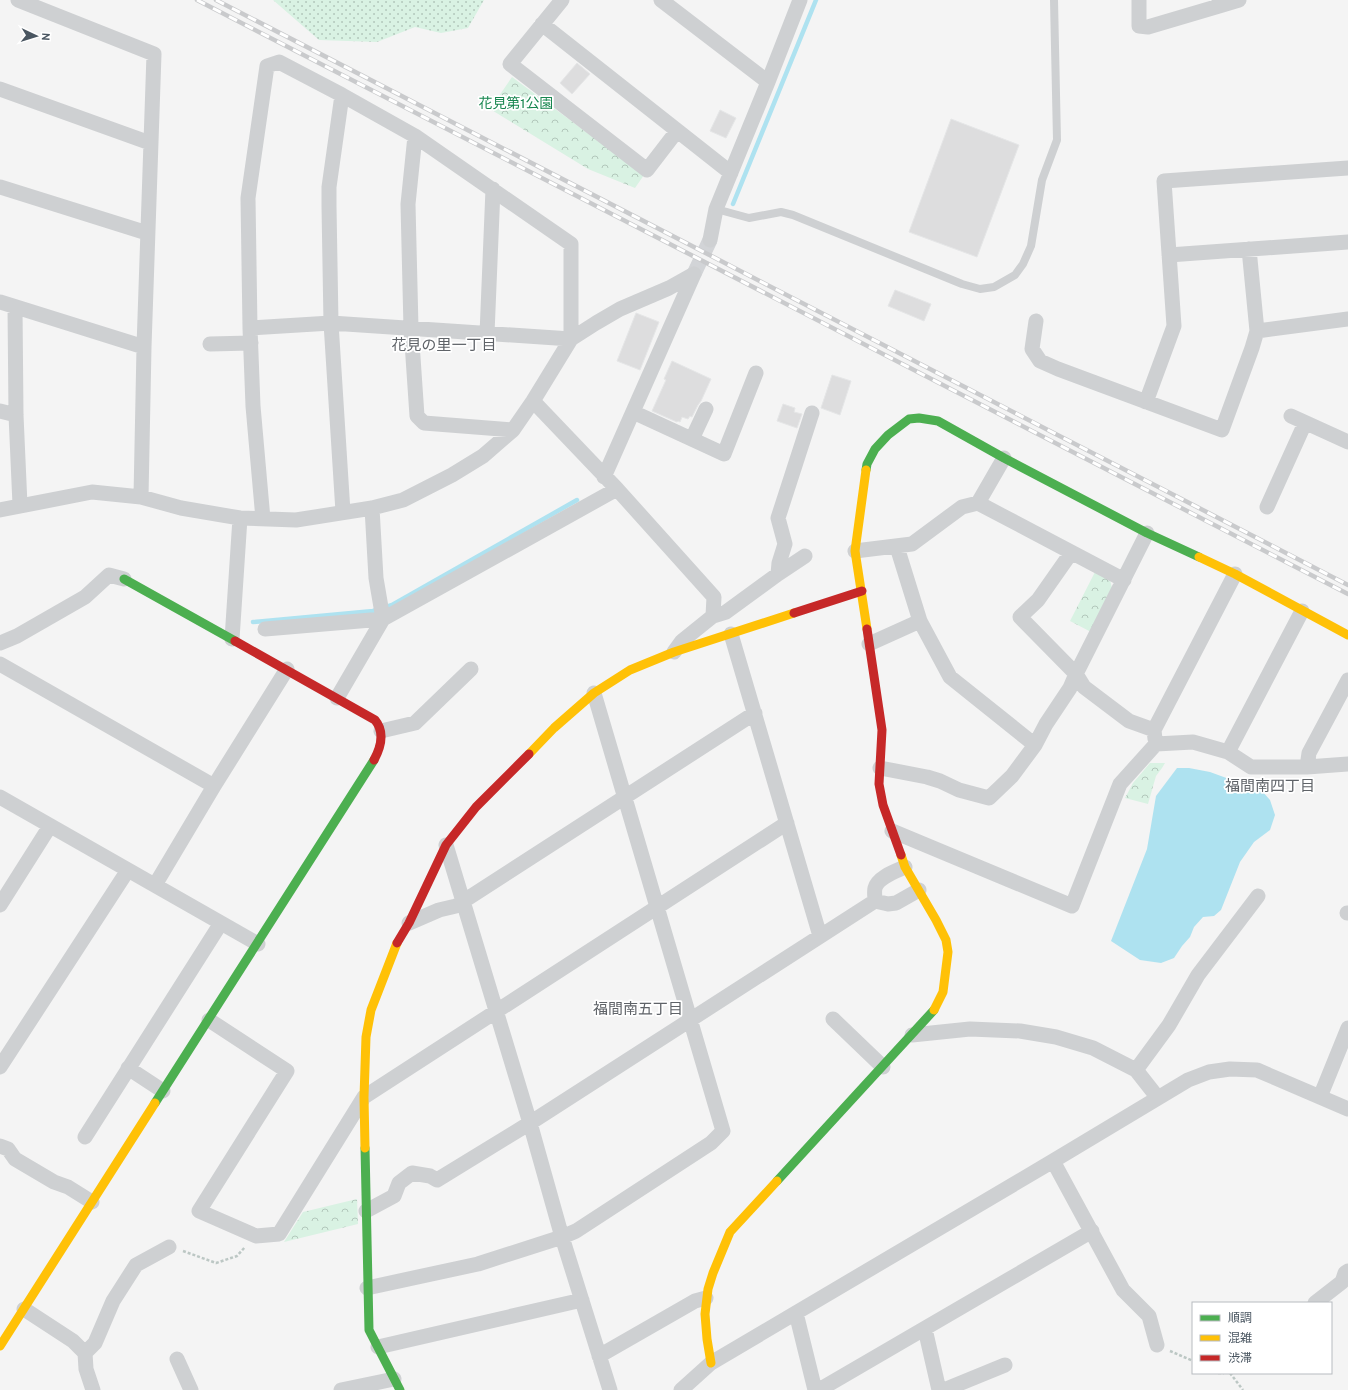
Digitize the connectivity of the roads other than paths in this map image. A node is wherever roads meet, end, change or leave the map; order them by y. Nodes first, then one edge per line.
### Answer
1 (18, 0) edge
2 (562, 0) edge
3 (661, 0) edge
4 (800, 0) edge
5 (1054, 0) edge
6 (1139, 0) edge
7 (1239, 0) edge
8 (1219, 3) edge
9 (542, 24) junction
10 (768, 82) junction
11 (0, 89) edge
12 (342, 95) junction
13 (677, 131) junction
14 (415, 136) junction
15 (150, 143) junction
16 (1348, 168) edge
17 (731, 173) junction
18 (0, 187) edge
19 (493, 189) junction
20 (716, 209) junction
21 (147, 233) junction
22 (710, 240) tunnel mouth
23 (1348, 242) edge
24 (1249, 249) junction
25 (1169, 255) junction
26 (0, 302) edge
27 (15, 307) junction
28 (1348, 319) edge
29 (1036, 321) dead end
30 (331, 323) junction
31 (411, 328) junction
32 (1257, 331) junction
33 (487, 334) junction
34 (250, 336) junction
35 (572, 339) junction
36 (210, 344) dead end
37 (144, 347) junction
38 (756, 373) dead end
39 (533, 401) junction
40 (1146, 402) junction
41 (706, 409) dead end
42 (0, 411) edge
43 (633, 412) junction
44 (812, 413) dead end
45 (16, 415) junction
46 (1291, 416) dead end
47 (1305, 423) junction
48 (513, 430) junction
49 (692, 439) junction
50 (1348, 442) edge
51 (1004, 458) junction
52 (604, 477) junction
53 (617, 489) junction
54 (141, 497) junction
55 (978, 503) junction
56 (20, 505) junction
57 (1267, 507) dead end
58 (372, 508) junction
59 (0, 510) edge
60 (343, 512) junction
61 (240, 518) junction
62 (263, 519) junction
63 (1148, 533) junction
64 (897, 547) junction
65 (855, 551) junction
66 (1072, 553) junction
67 (805, 556) dead end
68 (778, 574) junction
69 (1235, 574) junction
70 (124, 578) joint
71 (1124, 580) junction
72 (862, 591) junction
73 (1302, 611) junction
74 (713, 616) junction
75 (383, 619) junction
76 (920, 621) junction
77 (265, 629) dead end
78 (731, 634) junction
79 (1348, 635) edge
80 (232, 639) junction
81 (0, 643) edge
82 (869, 644) junction
83 (674, 652) junction
84 (0, 664) edge
85 (287, 669) junction
86 (470, 669) dead end
87 (1076, 674) junction
88 (1348, 680) edge
89 (594, 693) junction
90 (337, 698) junction
91 (755, 714) junction
92 (381, 731) junction
93 (1155, 737) junction
94 (1035, 745) junction
95 (1228, 752) junction
96 (1348, 764) edge
97 (1307, 767) junction
98 (880, 768) junction
99 (214, 786) junction
100 (624, 797) junction
101 (0, 798) edge
102 (786, 823) junction
103 (50, 826) junction
104 (892, 831) junction
105 (446, 845) junction
106 (905, 867) junction
107 (128, 870) junction
108 (155, 885) junction
109 (918, 890) junction
110 (1258, 896) dead end
111 (875, 901) junction
112 (463, 902) junction
113 (0, 905) edge
114 (657, 907) junction
115 (221, 924) junction
116 (409, 924) junction
117 (820, 936) junction
118 (258, 944) junction
119 (496, 1012) junction
120 (690, 1019) junction
121 (833, 1019) dead end
122 (208, 1020) junction
123 (1348, 1028) edge
124 (912, 1035) junction
125 (0, 1067) edge
126 (883, 1067) junction
127 (128, 1068) junction
128 (1136, 1070) junction
129 (163, 1091) junction
130 (364, 1097) junction
131 (1320, 1097) junction
132 (1158, 1098) junction
133 (1348, 1109) edge
134 (530, 1123) junction
135 (85, 1137) dead end
136 (0, 1146) edge
137 (1053, 1161) junction
138 (92, 1202) junction
139 (366, 1211) junction
140 (1092, 1231) junction
141 (562, 1237) junction
142 (169, 1247) road end
143 (1348, 1271) edge
144 (367, 1288) junction
145 (706, 1298) junction
146 (582, 1300) junction
147 (1316, 1302) edge
148 (24, 1309) junction
149 (796, 1313) junction
150 (925, 1329) junction
151 (1157, 1345) road end
152 (0, 1346) edge
153 (378, 1347) junction
154 (85, 1353) junction
155 (599, 1356) junction
156 (177, 1359) dead end
157 (711, 1363) junction
158 (1004, 1365) dead end
159 (397, 1385) edge
160 (93, 1390) edge
161 (191, 1390) edge
162 (342, 1390) edge
163 (610, 1390) edge
164 (681, 1390) edge
165 (815, 1390) edge
166 (819, 1390) edge
167 (939, 1390) edge
168 (944, 1390) edge

1 - 15 street
2 - 9 street
3 - 10 street
4 - 10 street
5 - 20 lane
6 - 8 street
7 - 8 street
9 - 13 street
9 - 13 street
10 - 17 street
11 - 15 street
12 - 14 street
12 - 30 street
12 - 34 street
13 - 17 street
14 - 19 street
14 - 31 street
15 - 21 street
16 - 25 street
17 - 20 street
18 - 21 street
19 - 33 street
19 - 35 street
20 - 22 street
21 - 37 street
23 - 24 street
24 - 25 street
24 - 32 street
25 - 40 street
26 - 27 street
27 - 37 street
27 - 45 street
28 - 32 street
29 - 40 street
30 - 31 street
30 - 34 street
30 - 60 street
31 - 33 street
31 - 48 street
32 - 40 street
33 - 35 street
34 - 36 street
34 - 62 street
35 - 39 street
35 - 43 street
37 - 54 street
38 - 49 street
39 - 48 street
39 - 52 street
41 - 49 street
42 - 45 street
43 - 49 street
43 - 52 street
44 - 68 street
45 - 56 street
46 - 47 street
47 - 50 street
47 - 57 street
48 - 58 street
51 - 55 street
51 - 63 street
51 - 65 street
52 - 53 street
53 - 74 street
53 - 75 street
54 - 56 street
54 - 61 street
55 - 64 street
55 - 66 street
56 - 59 street
58 - 60 street
58 - 75 street
60 - 62 street
61 - 62 street
61 - 80 street
63 - 69 street
63 - 71 street
64 - 65 street
64 - 76 street
65 - 72 street
66 - 71 street
66 - 87 street
67 - 68 street
68 - 74 street
69 - 73 street
69 - 93 street
70 - 80 street
70 - 81 street
71 - 87 street
72 - 78 street
72 - 82 street
73 - 79 street
73 - 95 street
74 - 83 street
75 - 77 street
75 - 90 street
76 - 82 street
76 - 94 street
78 - 83 street
78 - 91 street
80 - 85 street
82 - 98 street
83 - 89 street
84 - 99 street
85 - 90 street
85 - 99 street
86 - 92 street
87 - 93 street
87 - 94 street
88 - 97 street
89 - 100 street
89 - 105 street
90 - 92 street
91 - 100 street
91 - 102 street
92 - 118 street
93 - 95 street
93 - 104 street
94 - 98 street
95 - 97 street
96 - 97 street
98 - 104 street
99 - 108 street
100 - 112 street
100 - 114 street
101 - 103 street
102 - 114 street
102 - 117 street
103 - 107 street
103 - 113 street
104 - 106 street
105 - 112 street
105 - 116 street
106 - 109 street
106 - 111 street
107 - 108 street
107 - 125 street
108 - 115 street
109 - 111 street
109 - 124 street
110 - 128 street
111 - 117 street
112 - 116 street
112 - 119 street
114 - 119 street
114 - 120 street
115 - 118 street
115 - 127 street
116 - 130 street
117 - 120 street
118 - 122 street
119 - 130 street
119 - 134 street
120 - 134 street
120 - 141 street
121 - 126 street
122 - 129 street
122 - 130 street
123 - 131 street
124 - 126 street
124 - 128 street
126 - 145 street
127 - 129 street
127 - 135 street
128 - 132 street
129 - 138 street
130 - 139 street
131 - 132 street
131 - 133 street
132 - 137 street
134 - 139 street
134 - 141 street
136 - 138 street
137 - 140 street
137 - 149 street
138 - 148 street
139 - 144 street
140 - 150 street
140 - 151 street
141 - 144 street
141 - 146 street
142 - 154 street
143 - 147 street
144 - 153 street
145 - 155 street
145 - 157 street
146 - 153 street
146 - 155 street
148 - 152 street
148 - 154 street
149 - 157 street
149 - 165 street
150 - 166 street
150 - 167 street
153 - 159 street
154 - 160 street
155 - 163 street
156 - 161 street
157 - 164 street
158 - 168 street
159 - 162 street

